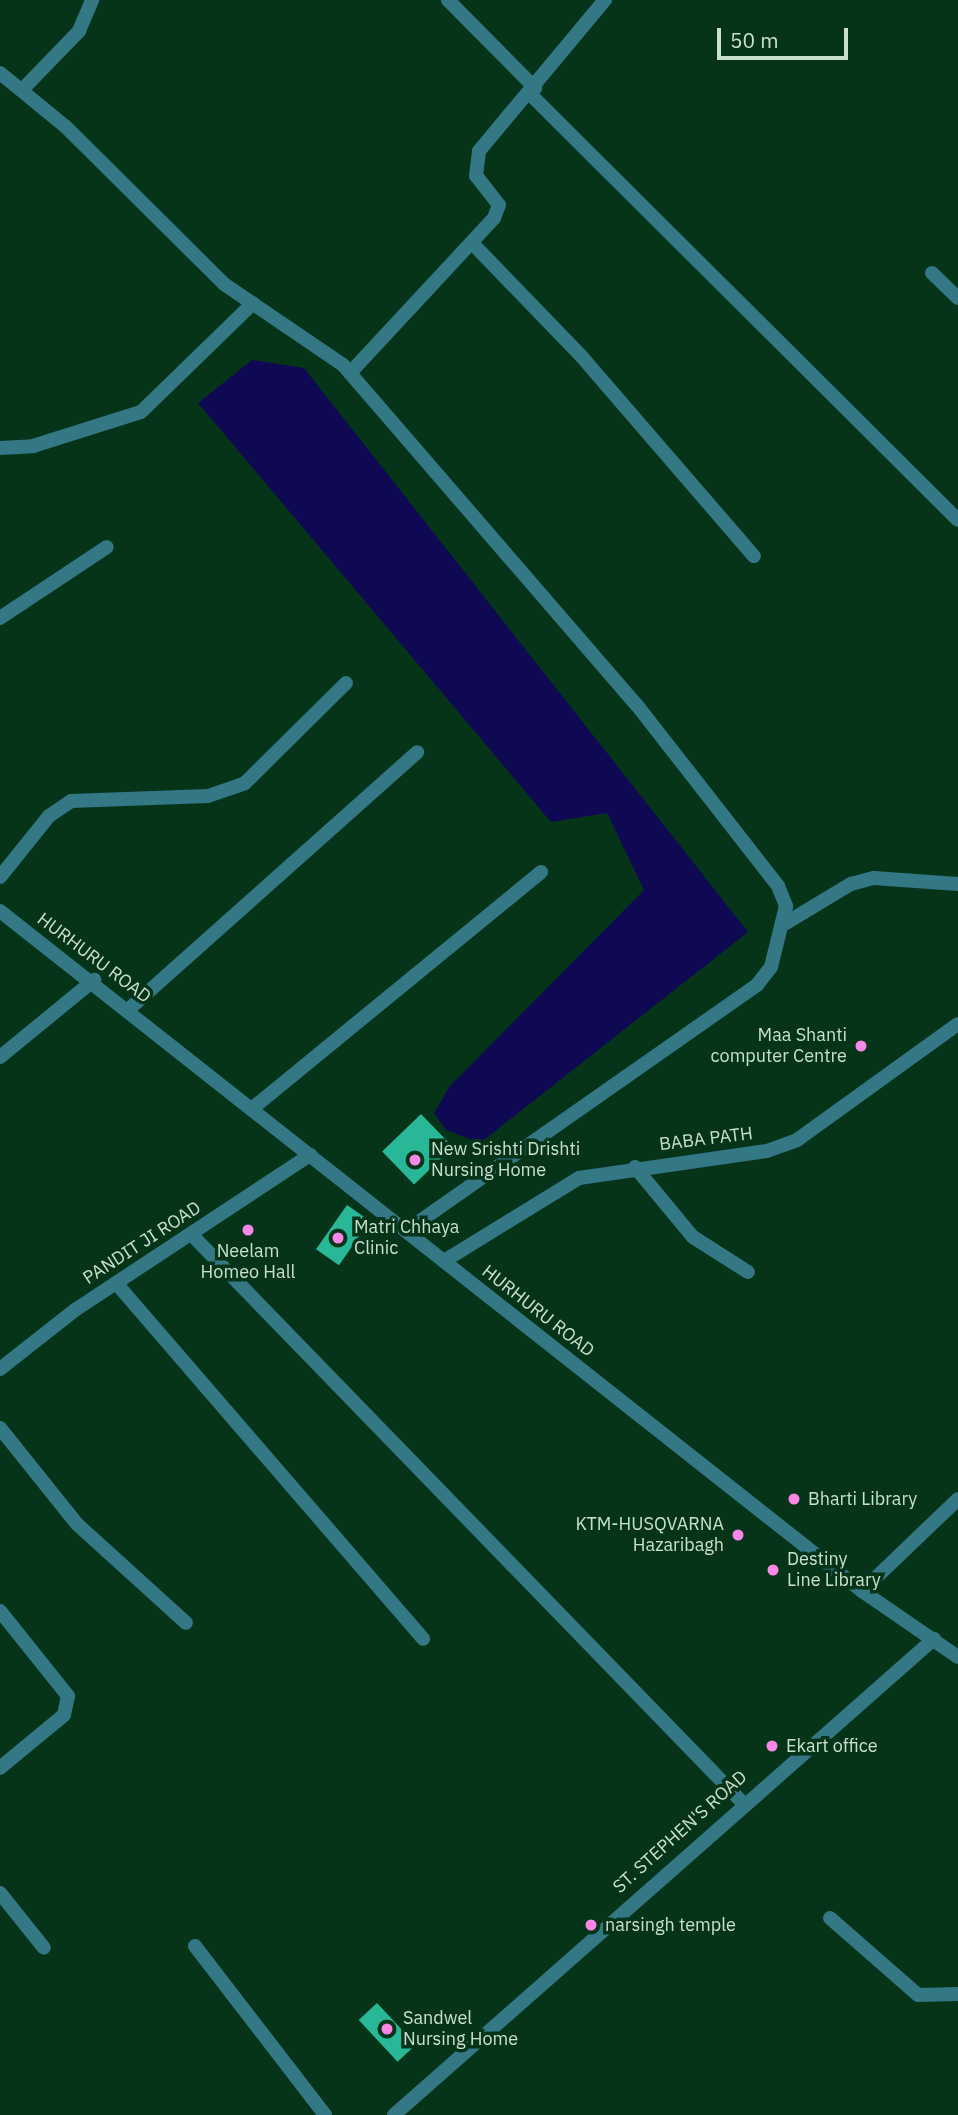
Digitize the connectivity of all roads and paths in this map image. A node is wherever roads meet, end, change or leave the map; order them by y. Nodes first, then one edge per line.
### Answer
1 (92, 0) edge
2 (448, 0) edge
3 (605, 0) edge
4 (1, 76) edge
5 (22, 90) junction
6 (533, 91) junction
7 (473, 244) junction
8 (932, 273) dead end
9 (958, 298) edge
10 (253, 303) junction
11 (350, 373) junction
12 (0, 449) edge
13 (958, 520) edge
14 (107, 547) dead end
15 (754, 556) dead end
16 (0, 618) edge
17 (346, 683) dead end
18 (417, 752) dead end
19 (541, 872) dead end
20 (0, 877) edge
21 (958, 884) edge
22 (0, 911) edge
23 (786, 923) junction
24 (94, 980) junction
25 (129, 1009) junction
26 (958, 1024) edge
27 (0, 1056) edge
28 (254, 1107) junction
29 (310, 1155) junction
30 (635, 1167) junction
31 (407, 1230) junction
32 (191, 1234) junction
33 (444, 1261) junction
34 (748, 1272) dead end
35 (116, 1283) junction
36 (0, 1369) edge
37 (0, 1427) edge
38 (958, 1499) edge
39 (862, 1591) junction
40 (0, 1611) edge
41 (186, 1623) dead end
42 (423, 1639) dead end
43 (934, 1639) junction
44 (958, 1657) edge
45 (0, 1768) edge
46 (742, 1802) junction
47 (0, 1893) edge
48 (830, 1918) dead end
49 (195, 1946) dead end
50 (44, 1948) dead end
51 (958, 1994) edge
52 (325, 2115) edge
53 (394, 2115) edge

1 - 5 street
2 - 6 street
3 - 6 street
4 - 5 street
5 - 10 street
6 - 7 street
6 - 13 street
7 - 11 street
7 - 15 street
8 - 9 street
10 - 11 street
10 - 12 street
11 - 23 street
14 - 16 street
17 - 20 street
18 - 25 street
19 - 28 street
21 - 23 street
22 - 24 street, HURHURU ROAD
23 - 31 street
24 - 25 street, HURHURU ROAD
24 - 27 street
25 - 28 street, HURHURU ROAD
26 - 30 street, BABA PATH
28 - 29 street, HURHURU ROAD
29 - 31 street, HURHURU ROAD
29 - 32 street, PANDIT JI ROAD
30 - 33 street, BABA PATH
30 - 34 street
31 - 33 street, HURHURU ROAD
32 - 35 street, PANDIT JI ROAD
32 - 46 street
33 - 39 street, HURHURU ROAD
35 - 36 street, PANDIT JI ROAD
35 - 42 street
37 - 41 street
38 - 39 street
39 - 43 street, HURHURU ROAD
40 - 45 street
43 - 44 street, HURHURU ROAD
43 - 46 street, ST. STEPHEN'S ROAD
46 - 53 street, ST. STEPHEN'S ROAD
47 - 50 street
48 - 51 street
49 - 52 street

